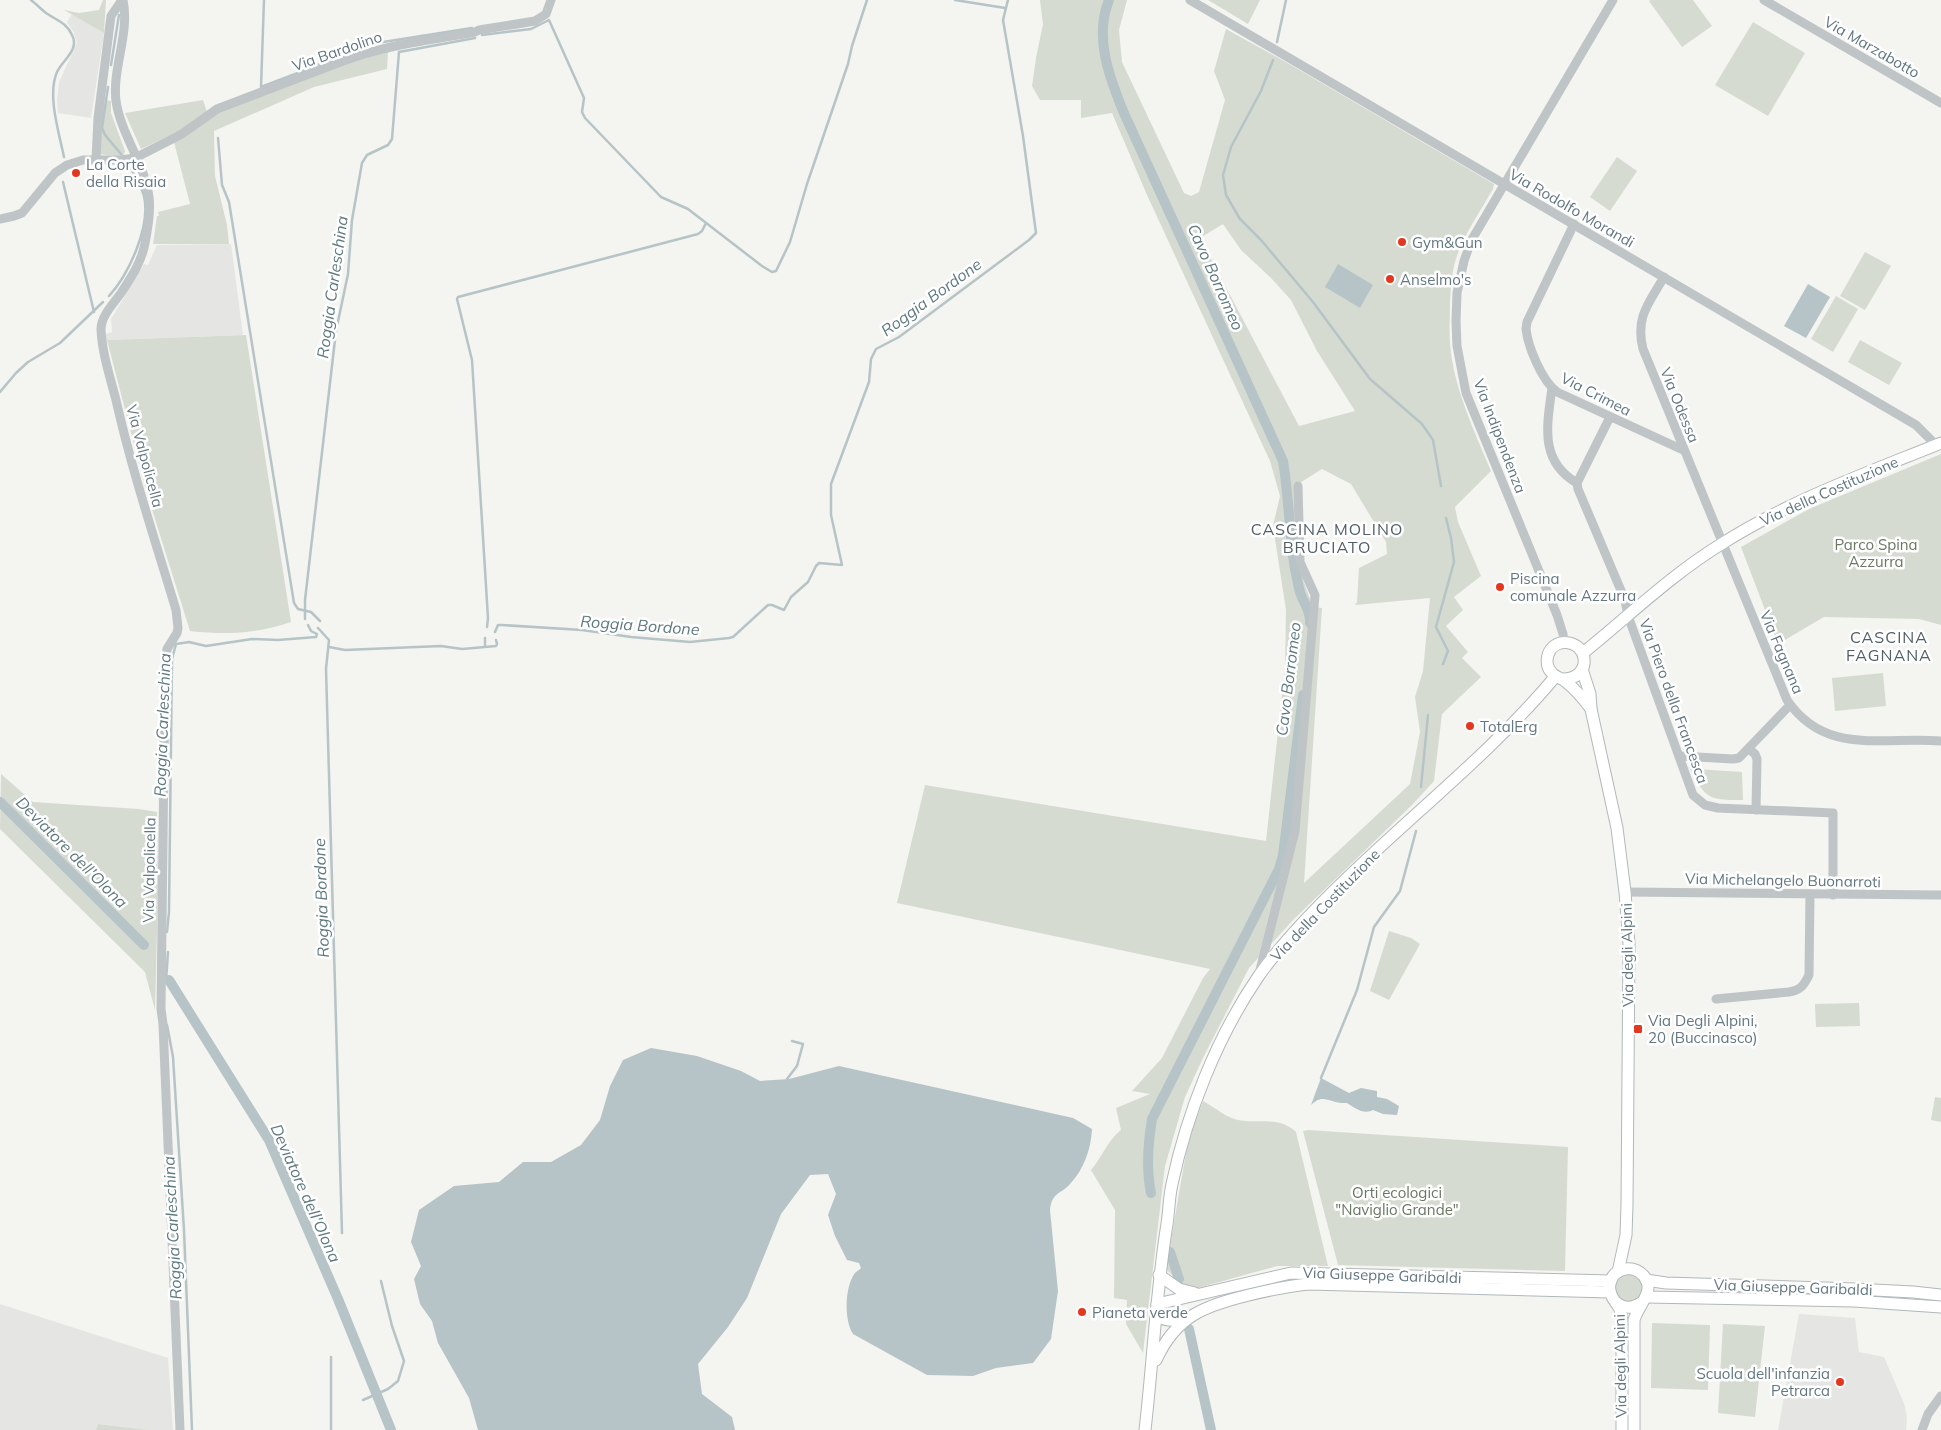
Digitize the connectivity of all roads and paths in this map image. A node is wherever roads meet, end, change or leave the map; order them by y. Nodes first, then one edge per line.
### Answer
1 (122, 0) edge
2 (551, 0) edge
3 (1190, 0) edge
4 (1612, 0) edge
5 (1764, 0) edge
6 (1941, 103) edge
7 (136, 158) junction
8 (96, 160) junction
9 (1505, 184) junction
10 (0, 218) edge
11 (1574, 224) junction
12 (1664, 277) junction
13 (1552, 388) junction
14 (1610, 417) junction
15 (1939, 444) edge
16 (1683, 450) junction
17 (1578, 483) junction
18 (1298, 486) dead end
19 (1722, 543) junction
20 (1628, 616) junction
21 (1564, 642) junction
22 (1583, 653) junction
23 (1582, 669) junction
24 (1559, 678) junction
25 (1790, 705) junction
26 (1591, 709) junction
27 (1941, 741) edge
28 (1749, 749) junction
29 (1679, 756) junction
30 (1756, 810) junction
31 (1625, 892) junction
32 (1810, 894) junction
33 (1833, 895) junction
34 (1941, 895) edge
35 (1257, 979) junction
36 (1716, 999) dead end
37 (1626, 1235) junction
38 (1637, 1271) junction
39 (1618, 1272) junction
40 (1159, 1275) junction
41 (1646, 1280) junction
42 (1610, 1287) junction
43 (1199, 1294) junction
44 (1941, 1295) edge
45 (1644, 1300) junction
46 (1616, 1303) junction
47 (1941, 1307) edge
48 (1157, 1310) junction
49 (1192, 1315) junction
50 (1153, 1366) junction
51 (1941, 1396) edge
52 (180, 1430) edge
53 (1145, 1430) edge
54 (1622, 1430) edge
55 (1634, 1430) edge
56 (1922, 1430) edge

1 - 7 street
1 - 8 street
2 - 7 street, Via Bardolino
3 - 9 street, Via Rodolfo Morandi
4 - 9 street, Via Indipendenza
5 - 6 street, Via Marzabotto
7 - 8 street, Via Bardolino
7 - 52 street, Via Valpolicella
8 - 10 street, Via Bardolino
9 - 11 street, Via Rodolfo Morandi
9 - 21 street, Via Indipendenza
11 - 12 street, Via Rodolfo Morandi
11 - 13 street, Via Crimea
12 - 15 street, Via Rodolfo Morandi
12 - 16 street, Via Odessa
13 - 14 street, Via Crimea
13 - 17 street
14 - 16 street, Via Crimea
14 - 17 street
15 - 19 street, Via della Costituzione
16 - 19 street, Via Odessa
17 - 20 street, Via Piero della Francesca
18 - 35 street
19 - 20 street, Via della Costituzione
19 - 25 street, Via Fagnana
20 - 22 street, Via della Costituzione
20 - 29 street, Via Piero della Francesca
21 - 22 street
21 - 24 street
22 - 23 street
23 - 24 street
23 - 26 street, Via degli Alpini
24 - 26 street
24 - 35 street, Via della Costituzione
25 - 27 street, Via Fagnana
25 - 28 street
26 - 31 street, Via degli Alpini
28 - 29 street
28 - 30 street
29 - 30 street, Via Piero della Francesca
30 - 33 street
31 - 32 street, Via Michelangelo Buonarroti
31 - 37 street, Via degli Alpini
32 - 33 street, Via Michelangelo Buonarroti
32 - 36 street
33 - 34 street, Via Michelangelo Buonarroti
35 - 40 street, Via della Costituzione
37 - 38 street, Via degli Alpini
37 - 39 street, Via degli Alpini
38 - 39 street
38 - 41 street
39 - 42 street
40 - 43 street
40 - 48 street, Via della Costituzione
41 - 44 street, Via Giuseppe Garibaldi
41 - 45 street
42 - 43 street, Via Giuseppe Garibaldi
42 - 46 street
42 - 49 street, Via Giuseppe Garibaldi
43 - 48 street, Via Giuseppe Garibaldi
45 - 46 street
45 - 47 street, Via Giuseppe Garibaldi
45 - 55 street
46 - 54 street, Via degli Alpini
48 - 49 street
48 - 50 street, Via della Costituzione
49 - 50 street
50 - 53 street, Via della Costituzione
51 - 56 street

